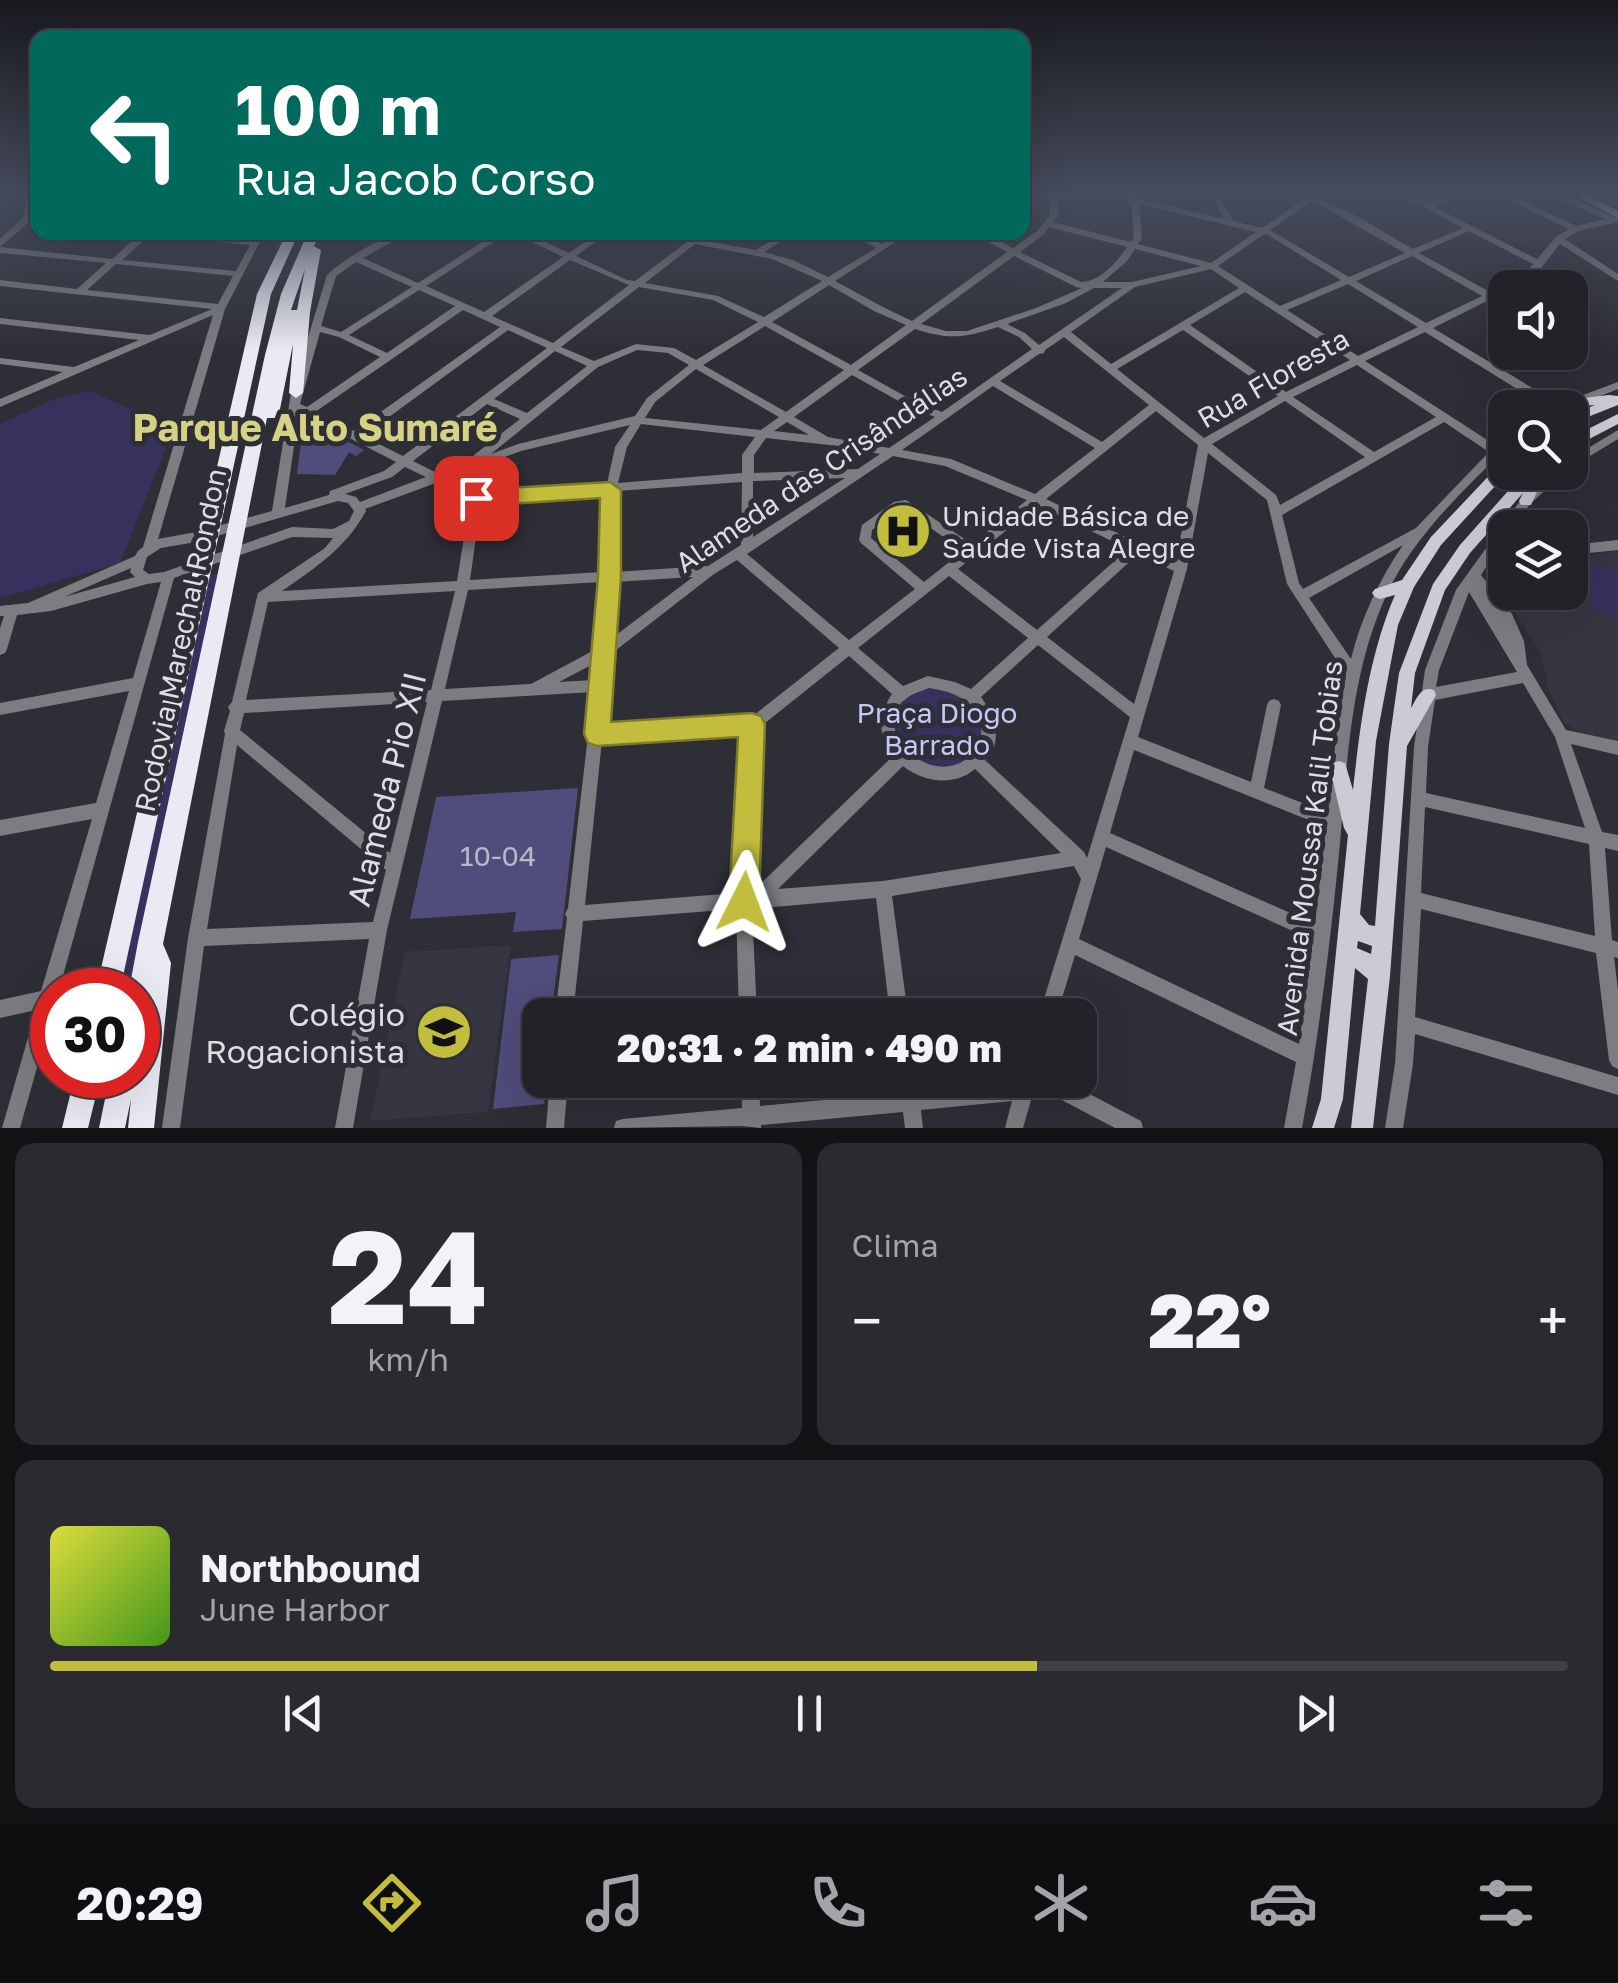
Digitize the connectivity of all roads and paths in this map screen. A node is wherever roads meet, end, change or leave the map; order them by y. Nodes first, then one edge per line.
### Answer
1 (18, 246) edge
2 (134, 246) edge
3 (254, 246) edge
4 (287, 246) edge
5 (314, 246) edge
6 (316, 246) edge
7 (383, 246) edge
8 (483, 246) edge
9 (549, 246) edge
10 (585, 246) edge
11 (688, 246) edge
12 (724, 246) edge
13 (768, 246) edge
14 (878, 246) edge
15 (887, 246) edge
16 (1003, 246) edge
17 (1021, 246) edge
18 (1134, 246) joint
19 (1242, 246) edge
20 (1290, 246) edge
21 (1398, 246) edge
22 (1426, 246) edge
23 (1504, 246) edge
24 (1555, 246) edge
25 (1568, 246) edge
26 (883, 248) junction
27 (759, 251) junction
28 (1014, 251) junction
29 (1410, 252) junction
30 (572, 255) junction
31 (358, 260) junction
32 (115, 261) junction
33 (1540, 264) junction
34 (1212, 266) junction
35 (1534, 270) edge
36 (239, 274) junction
37 (1618, 278) edge
38 (1350, 280) junction
39 (830, 281) junction
40 (0, 284) edge
41 (637, 285) junction
42 (1132, 285) junction
43 (416, 287) junction
44 (1247, 287) junction
45 (1092, 288) junction
46 (80, 291) junction
47 (1488, 295) joint
48 (462, 306) junction
49 (1282, 309) junction
50 (219, 312) junction
51 (484, 316) junction
52 (0, 321) edge
53 (766, 322) junction
54 (998, 322) junction
55 (913, 324) junction
56 (508, 326) junction
57 (1184, 326) junction
58 (1425, 326) junction
59 (316, 328) junction
60 (1066, 334) junction
61 (342, 335) junction
62 (152, 338) junction
63 (554, 348) junction
64 (1040, 351) junction
65 (388, 357) junction
66 (1359, 360) junction
67 (0, 362) edge
68 (594, 365) junction
69 (694, 366) junction
70 (849, 369) junction
71 (1110, 369) junction
72 (76, 370) junction
73 (994, 382) junction
74 (1618, 385) edge
75 (1535, 390) edge
76 (1286, 396) junction
77 (1588, 396) edge
78 (1618, 399) edge
79 (296, 400) junction
80 (487, 400) junction
81 (0, 402) edge
82 (1588, 403) edge
83 (1156, 405) junction
84 (308, 411) junction
85 (1588, 412) edge
86 (943, 416) junction
87 (783, 417) junction
88 (1444, 417) junction
89 (528, 418) junction
90 (1618, 418) edge
91 (634, 420) junction
92 (762, 434) junction
93 (1588, 434) edge
94 (1618, 434) edge
95 (505, 435) junction
96 (355, 436) junction
97 (807, 436) junction
98 (1604, 442) junction
99 (1204, 443) junction
100 (1488, 444) edge
101 (1100, 446) junction
102 (518, 448) junction
103 (1618, 450) edge
104 (892, 452) junction
105 (1588, 452) edge
106 (1371, 456) junction
107 (403, 462) junction
108 (469, 465) junction
109 (1488, 466) edge
110 (1488, 472) edge
111 (861, 473) junction
112 (434, 477) junction
113 (748, 477) junction
114 (610, 490) junction
115 (1519, 490) edge
116 (1530, 490) edge
117 (1539, 490) edge
118 (476, 498) junction
119 (318, 500) junction
120 (1038, 500) junction
121 (1526, 501) junction
122 (360, 506) junction
123 (1519, 510) edge
124 (1276, 513) junction
125 (278, 514) junction
126 (353, 524) junction
127 (1418, 531) junction
128 (1618, 544) edge
129 (150, 548) junction
130 (1138, 548) junction
131 (1588, 548) edge
132 (971, 550) junction
133 (744, 552) junction
134 (1488, 556) edge
135 (137, 560) junction
136 (1488, 568) edge
137 (949, 569) junction
138 (1181, 569) junction
139 (710, 571) junction
140 (1476, 574) junction
141 (169, 575) junction
142 (610, 577) junction
143 (147, 579) junction
144 (464, 585) junction
145 (1407, 586) junction
146 (923, 588) junction
147 (1380, 593) junction
148 (1302, 596) junction
149 (263, 597) junction
150 (30, 606) junction
151 (6, 610) edge
152 (1036, 638) junction
153 (848, 648) junction
154 (0, 649) edge
155 (605, 651) junction
156 (1522, 674) junction
157 (1354, 675) junction
158 (135, 684) junction
159 (599, 686) junction
160 (534, 689) junction
161 (440, 693) junction
162 (901, 693) junction
163 (1428, 695) junction
164 (972, 696) junction
165 (1274, 705) dead end
166 (235, 706) junction
167 (0, 709) edge
168 (1138, 714) junction
169 (752, 724) junction
170 (232, 731) junction
171 (597, 734) junction
172 (1561, 735) junction
173 (1130, 742) junction
174 (1398, 744) junction
175 (1618, 748) edge
176 (901, 758) junction
177 (977, 762) junction
178 (1339, 769) junction
179 (1256, 792) junction
180 (1418, 798) junction
181 (100, 810) junction
182 (1334, 823) junction
183 (0, 828) edge
184 (1101, 837) junction
185 (1596, 838) junction
186 (1356, 840) junction
187 (1618, 843) edge
188 (1078, 858) junction
189 (394, 868) junction
190 (1089, 878) junction
191 (882, 889) junction
192 (1413, 899) junction
193 (749, 901) junction
194 (573, 914) junction
195 (1350, 917) junction
196 (380, 930) junction
197 (1384, 934) junction
198 (1321, 935) junction
199 (196, 938) junction
200 (150, 942) junction
201 (1069, 942) junction
202 (1611, 948) edge
203 (1345, 957) junction
204 (56, 968) edge
205 (113, 968) edge
206 (145, 968) edge
207 (1380, 976) junction
208 (566, 998) edge
209 (748, 998) edge
210 (897, 998) edge
211 (1053, 998) edge
212 (30, 1003) edge
213 (0, 1009) edge
214 (1406, 1024) junction
215 (1307, 1058) junction
216 (30, 1060) edge
217 (1618, 1060) edge
218 (1618, 1086) edge
219 (82, 1098) edge
220 (118, 1098) edge
221 (557, 1098) edge
222 (911, 1098) edge
223 (933, 1098) edge
224 (1023, 1098) edge
225 (1078, 1098) edge
226 (911, 1101) junction
227 (751, 1122) edge
228 (11, 1128) edge
229 (75, 1128) edge
230 (112, 1128) edge
231 (141, 1128) edge
232 (171, 1128) edge
233 (344, 1128) edge
234 (554, 1128) edge
235 (623, 1128) edge
236 (914, 1128) edge
237 (1014, 1128) edge
238 (1134, 1128) edge
239 (1293, 1128) edge
240 (1324, 1128) edge
241 (1362, 1128) edge
242 (1394, 1128) edge

1 - 32 street
2 - 32 street
3 - 36 street
4 - 205 highway, Rodovia Marechal Rondon
5 - 200 highway, Rodovia Marechal Rondon
6 - 79 highway
7 - 31 street
8 - 43 street
9 - 30 street
10 - 30 street
11 - 41 street
12 - 27 street
13 - 27 street
14 - 26 street
15 - 26 street
16 - 28 street
17 - 28 street
18 - 34 street
18 - 45 street
19 - 34 street
20 - 38 street
21 - 29 street
22 - 29 street
23 - 33 street
24 - 33 street, Rua Floresta
25 - 37 street
26 - 39 street
27 - 39 street
28 - 45 street
28 - 55 street
29 - 38 street
29 - 47 street
30 - 41 street
30 - 51 street
31 - 43 street
31 - 59 street
32 - 36 street
32 - 46 street
33 - 35 street, Rua Floresta
34 - 42 street
34 - 44 street
36 - 50 street
38 - 49 street
38 - 58 street
39 - 53 street
39 - 55 street
40 - 46 street
41 - 53 street
41 - 63 street
42 - 45 street
42 - 60 street, Alameda das Crisândálias
43 - 48 street
43 - 61 street
44 - 49 street
44 - 57 street
45 - 54 street
46 - 50 street
47 - 58 street, Rua Floresta
48 - 51 street
48 - 65 street
49 - 66 street
50 - 62 street
50 - 129 street
51 - 56 street
52 - 62 street
53 - 69 street
53 - 70 street
54 - 55 street
54 - 64 street
55 - 70 street
56 - 63 street
56 - 96 street
57 - 71 street
57 - 76 street
58 - 66 street, Rua Floresta
58 - 75 street
59 - 61 street
59 - 79 street
60 - 64 street, Alameda das Crisândálias
60 - 71 street
61 - 65 street
62 - 72 street
63 - 68 street
63 - 80 street
64 - 73 street, Alameda das Crisândálias
65 - 84 street
66 - 76 street, Rua Floresta
66 - 88 street
67 - 72 street
68 - 69 street
68 - 89 street
69 - 87 street
69 - 91 street
70 - 86 street
70 - 87 street
71 - 83 street
72 - 81 street
73 - 86 street, Alameda das Crisândálias
73 - 101 street
74 - 77 street
76 - 99 street, Rua Floresta
76 - 106 street
78 - 82 main road
78 - 85 main road
79 - 84 street
79 - 125 street
80 - 89 street
80 - 107 street
83 - 99 street
83 - 101 street
84 - 96 street
86 - 104 street, Alameda das Crisândálias
87 - 92 street
87 - 97 street
88 - 100 street
88 - 106 street
89 - 95 street
90 - 93 main road
91 - 92 street
91 - 102 street
91 - 114 street
92 - 97 street
92 - 113 street
94 - 98 street
95 - 102 street
95 - 108 street
96 - 107 street
97 - 104 street
98 - 103 street
98 - 105 street
99 - 124 street
99 - 138 street, Rua Floresta
101 - 120 street
102 - 108 street
104 - 111 street, Alameda das Crisândálias
104 - 120 street
106 - 124 street
107 - 112 street
107 - 119 street
108 - 112 street
108 - 118 street, Alameda Pio XII
109 - 127 street, Avenida Moussa Kalil Tobias
110 - 145 main road
111 - 113 street
111 - 133 street, Alameda das Crisândálias
112 - 118 street
112 - 122 street
113 - 114 street
113 - 133 street
114 - 118 street
114 - 142 street
115 - 174 main road
116 - 121 main road
117 - 121 street
118 - 144 street, Alameda Pio XII
119 - 122 street
119 - 125 street
120 - 130 street
120 - 132 street
121 - 123 street
122 - 126 street
124 - 148 street
125 - 129 street
126 - 141 street
126 - 149 street
127 - 147 street, Avenida Moussa Kalil Tobias
127 - 148 street
128 - 131 street
129 - 135 street
130 - 138 street
130 - 152 street
132 - 137 street
132 - 146 street
133 - 139 street, Alameda das Crisândálias
133 - 153 street
134 - 140 street
135 - 143 street
135 - 150 street
136 - 140 street
137 - 146 street
137 - 152 street
138 - 168 street, Rua Floresta
139 - 142 street
139 - 155 street, Alameda das Crisândálias
140 - 156 street
140 - 163 street
141 - 143 street
141 - 158 street
142 - 144 street
142 - 155 street
143 - 150 street
144 - 149 street
144 - 161 street, Alameda Pio XII
145 - 147 main road
145 - 186 main road
146 - 153 street
147 - 157 street, Avenida Moussa Kalil Tobias
148 - 157 street
149 - 166 street
150 - 151 street
151 - 154 street
152 - 164 street
152 - 168 street
153 - 162 street
153 - 169 street
155 - 159 street
155 - 160 street, Alameda das Crisândálias
156 - 163 street
156 - 172 street
157 - 178 street, Avenida Moussa Kalil Tobias
158 - 167 street
158 - 181 street
159 - 160 street
159 - 171 street
160 - 161 street
161 - 166 street
161 - 189 street, Alameda Pio XII
162 - 164 street
162 - 176 street
163 - 174 main road
163 - 180 street
164 - 177 street
165 - 179 street
166 - 170 street
168 - 173 street, Rua Floresta
169 - 171 street
169 - 193 street
170 - 189 street
170 - 199 street
171 - 194 street
172 - 175 street
172 - 185 street
173 - 179 street
173 - 184 street, Rua Floresta
174 - 197 main road
176 - 177 street
176 - 193 street
177 - 188 street
178 - 182 street, Avenida Moussa Kalil Tobias
178 - 186 main road
179 - 182 street
180 - 185 street
180 - 192 street
181 - 183 street
181 - 204 street
182 - 198 street, Avenida Moussa Kalil Tobias
184 - 190 street, Rua Floresta
184 - 198 street
185 - 187 street
185 - 202 street
186 - 195 main road
188 - 190 street
188 - 191 street
189 - 196 street, Alameda Pio XII
190 - 201 street, Rua Floresta
191 - 193 street
191 - 210 street
192 - 202 street
192 - 214 street
193 - 194 street
193 - 209 street
194 - 208 street
195 - 197 main road
195 - 203 main road
196 - 199 street
196 - 233 street, Alameda Pio XII
197 - 207 main road
198 - 215 street, Avenida Moussa Kalil Tobias
199 - 232 street
200 - 206 highway, Rodovia Marechal Rondon
200 - 231 highway
201 - 211 street, Rua Floresta
201 - 215 street
202 - 217 street
203 - 207 main road
203 - 240 main road
207 - 241 main road
212 - 213 street
214 - 218 street
214 - 242 street
215 - 239 street, Avenida Moussa Kalil Tobias
216 - 228 street
219 - 229 highway
220 - 230 highway
221 - 234 street
222 - 226 street
223 - 226 street
224 - 237 street
225 - 238 street
226 - 227 street
226 - 236 street
227 - 235 street

